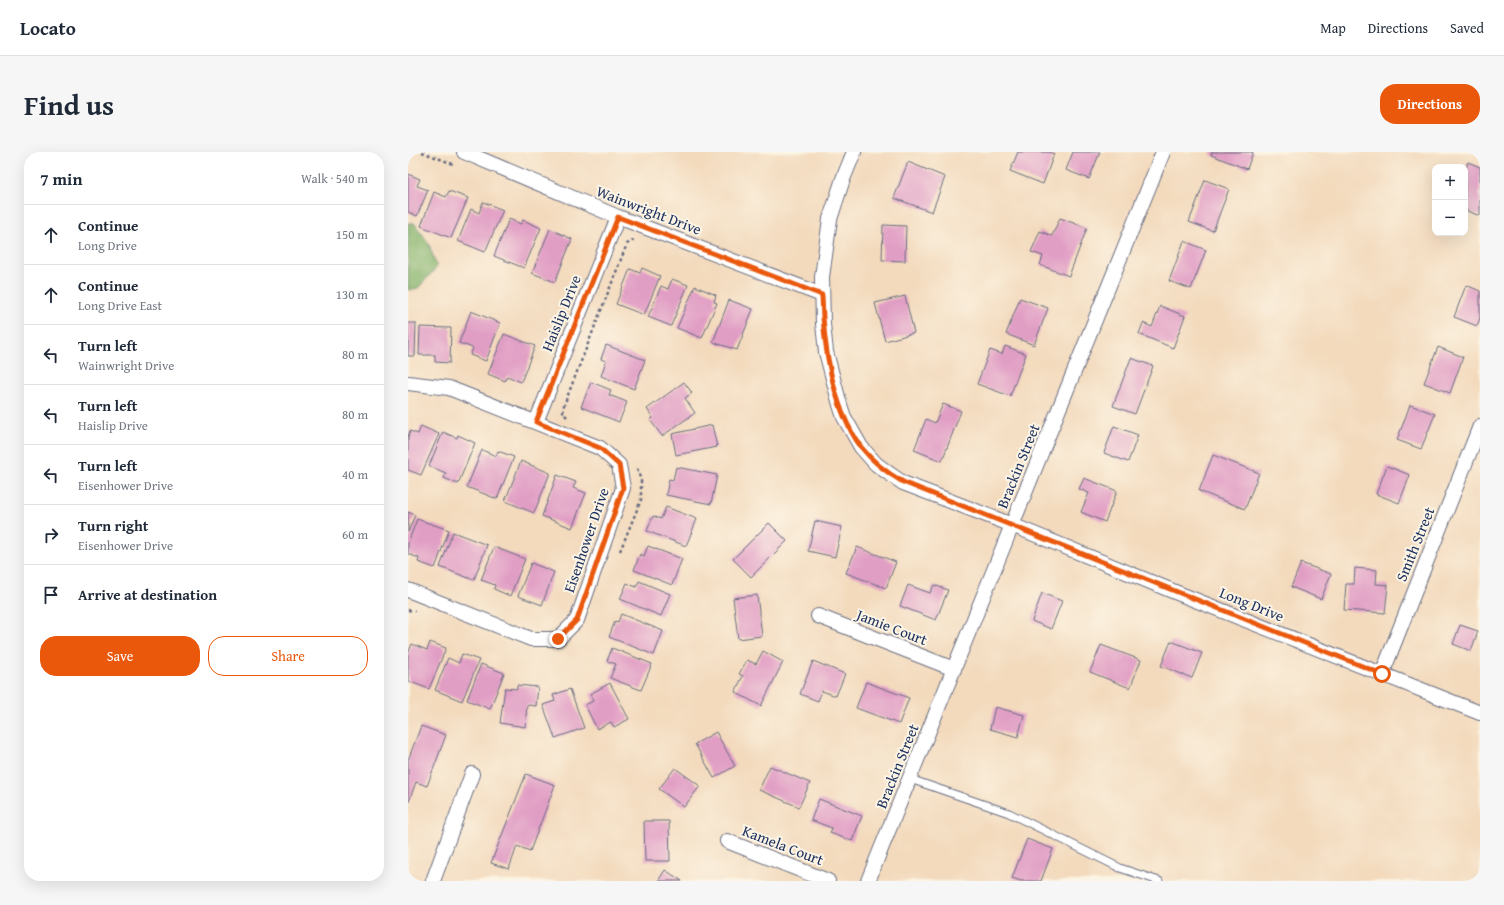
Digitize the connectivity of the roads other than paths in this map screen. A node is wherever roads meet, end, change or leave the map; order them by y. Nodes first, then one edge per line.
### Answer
1 (464, 152) edge
2 (854, 152) edge
3 (1163, 152) edge
4 (618, 217) junction
5 (822, 295) junction
6 (408, 383) edge
7 (536, 422) junction
8 (1480, 426) edge
9 (1012, 526) junction
10 (408, 590) edge
11 (818, 616) dead end
12 (954, 669) junction
13 (1382, 674) junction
14 (1480, 713) edge
15 (472, 774) dead end
16 (910, 779) junction
17 (727, 841) dead end
18 (433, 881) edge
19 (828, 881) edge
20 (868, 881) edge
21 (1159, 881) edge

1 - 4 street, Wainwright Drive
2 - 5 street, Long Drive
3 - 9 street, Brackin Street
4 - 5 street, Wainwright Drive
4 - 7 street, Haislip Drive
5 - 9 street, Long Drive
6 - 7 street, Eisenhower Drive
7 - 10 street, Eisenhower Drive
8 - 13 street, Smith Street
9 - 12 street, Brackin Street
9 - 13 street, Long Drive
11 - 12 street, Jamie Court
12 - 16 street, Brackin Street
13 - 14 street, Long Drive
15 - 18 street
16 - 20 street, Brackin Street
16 - 21 lane
17 - 19 street, Kamela Court

